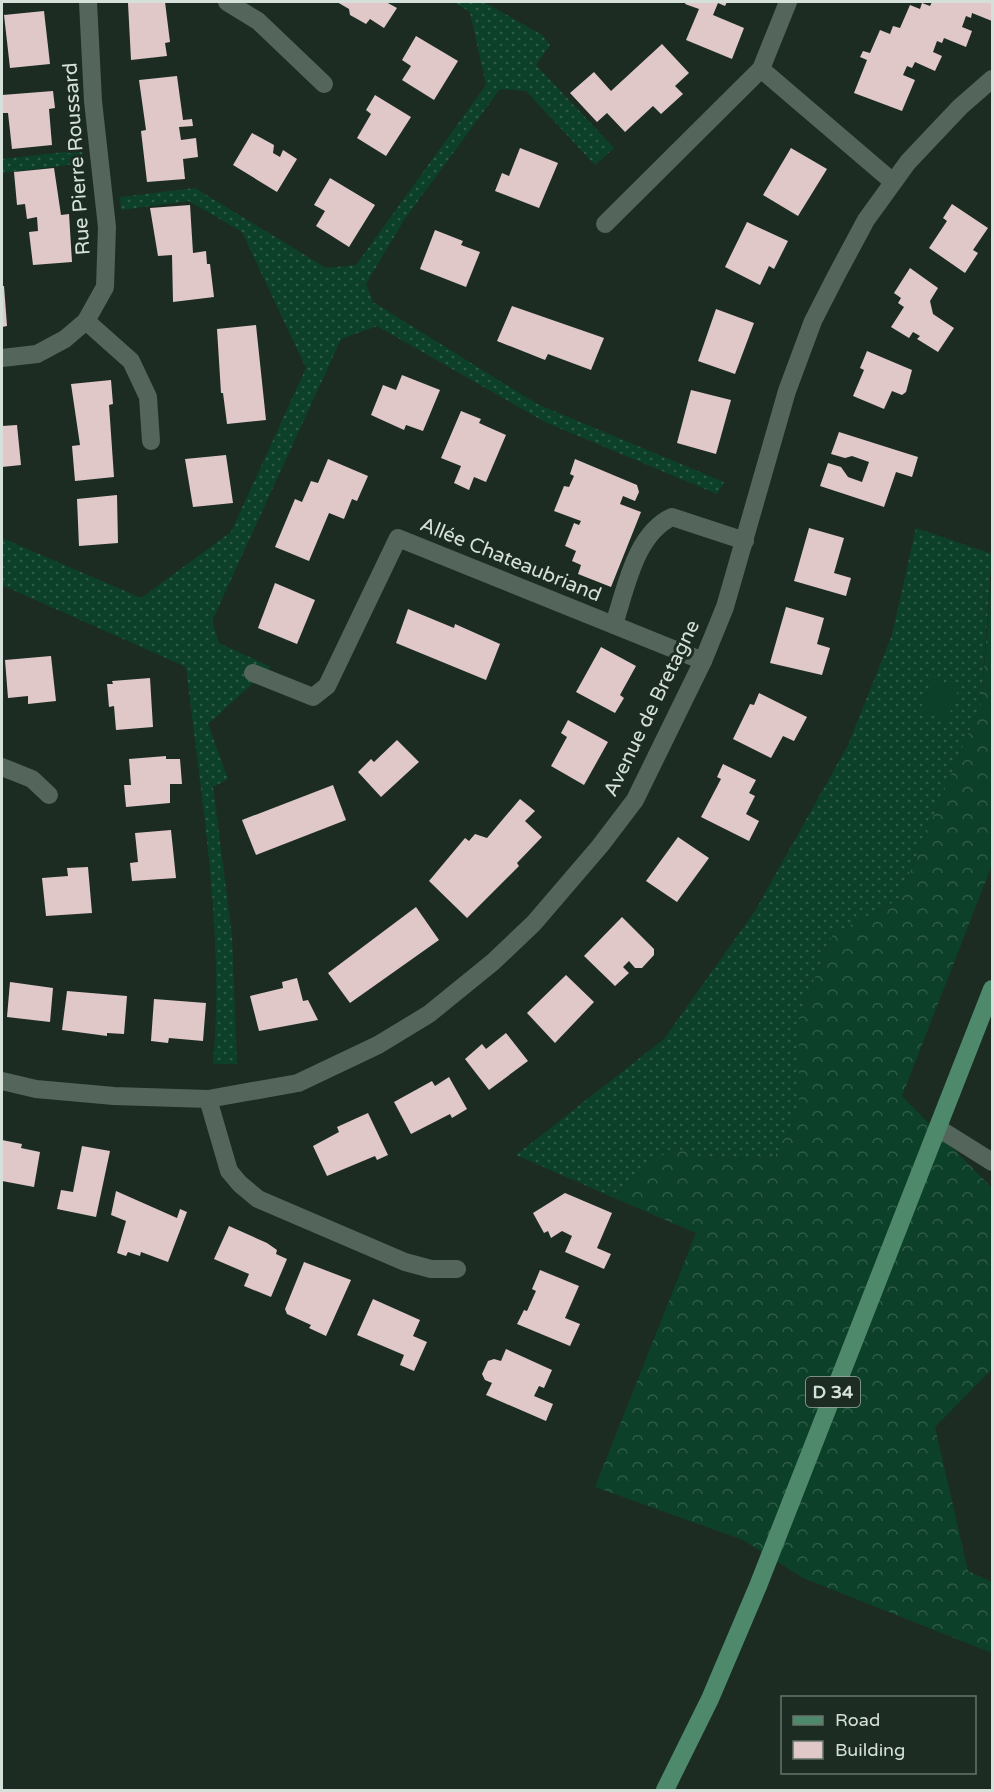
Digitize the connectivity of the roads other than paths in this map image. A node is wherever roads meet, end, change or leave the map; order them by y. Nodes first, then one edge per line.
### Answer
1 (88, 2) edge
2 (227, 2) edge
3 (789, 2) edge
4 (761, 69) junction
5 (993, 79) edge
6 (324, 84) dead end
7 (893, 182) junction
8 (605, 224) dead end
9 (86, 321) junction
10 (2, 358) edge
11 (151, 441) dead end
12 (745, 541) junction
13 (614, 624) junction
14 (703, 661) junction
15 (253, 673) dead end
16 (2, 766) edge
17 (49, 795) dead end
18 (993, 989) edge
19 (2, 1081) edge
20 (208, 1099) junction
21 (938, 1128) junction
22 (993, 1162) edge
23 (457, 1269) dead end
24 (665, 1791) edge

1 - 9 street, Rue Pierre Roussard
2 - 6 street
3 - 4 street
4 - 7 street
4 - 8 street
5 - 7 street, Avenue de Bretagne
7 - 12 street, Avenue de Bretagne
9 - 10 street, Rue Pierre Roussard
9 - 11 street
12 - 13 street
12 - 14 street, Avenue de Bretagne
13 - 14 street, Allée Chateaubriand
13 - 15 street, Allée Chateaubriand
14 - 20 street, Avenue de Bretagne
16 - 17 street
18 - 21 main road, D 34
19 - 20 street, Avenue de Bretagne
20 - 23 street
21 - 22 street
21 - 24 main road, D 34

